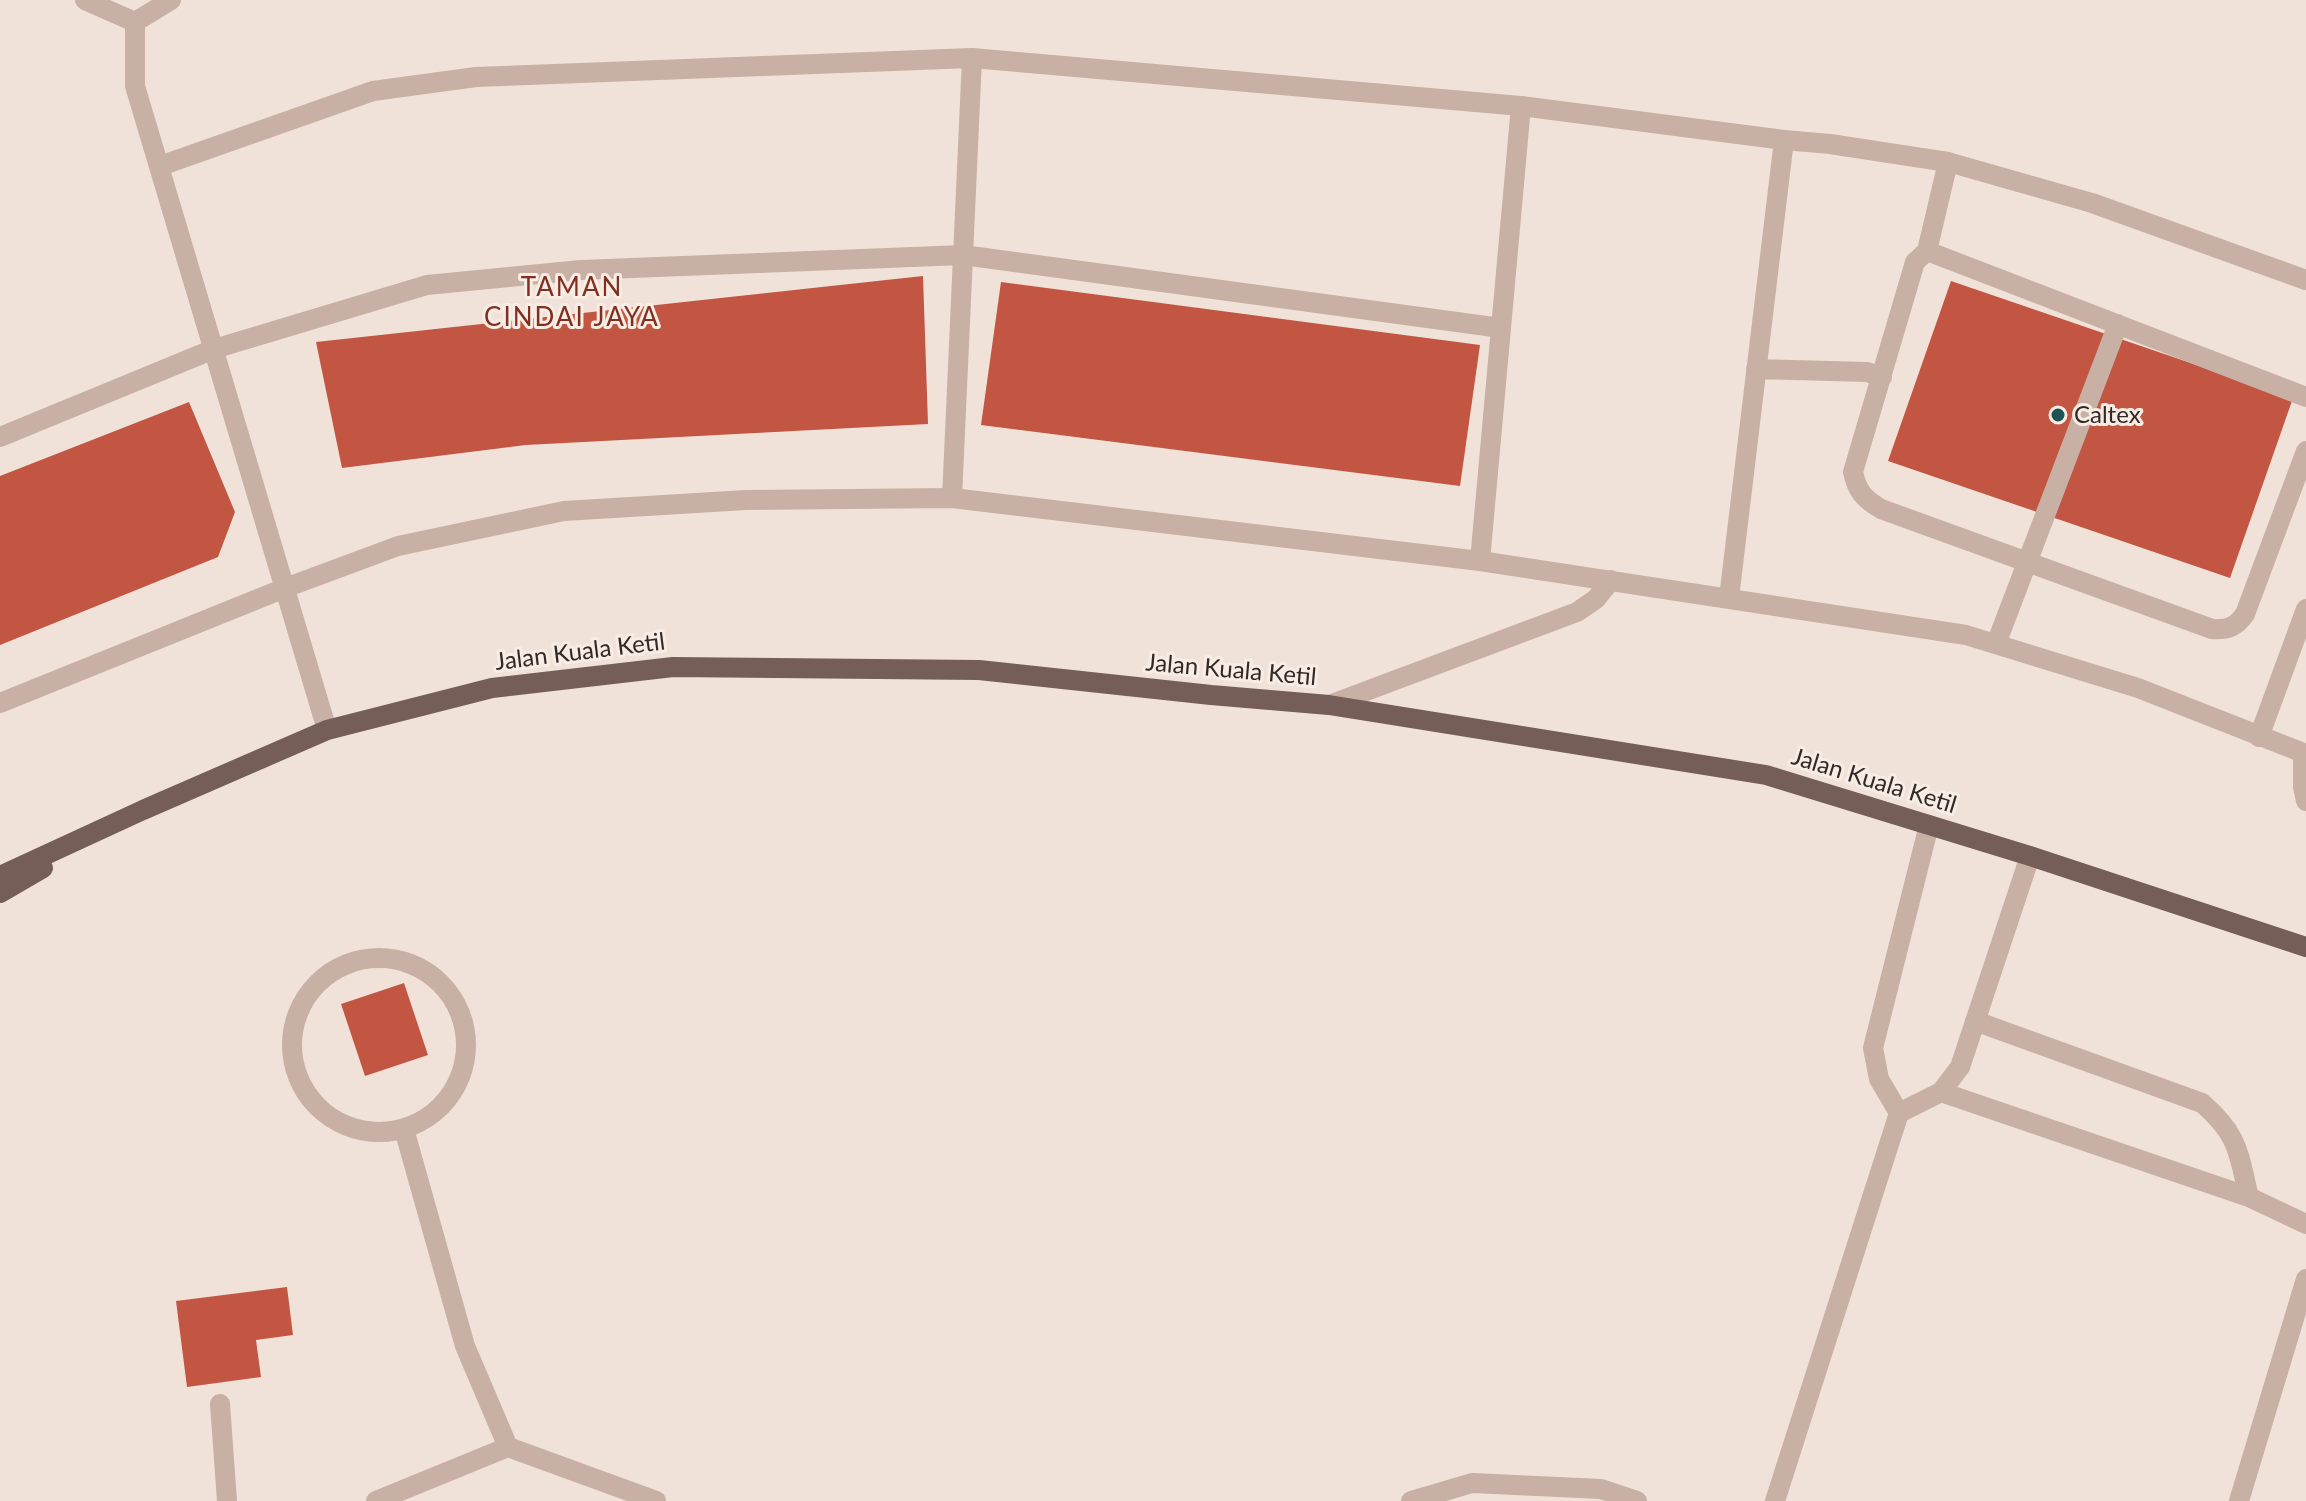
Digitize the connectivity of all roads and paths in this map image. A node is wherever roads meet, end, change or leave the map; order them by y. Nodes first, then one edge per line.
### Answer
1 (85, 0) edge
2 (171, 0) edge
3 (135, 22) junction
4 (972, 58) junction
5 (1521, 106) junction
6 (1784, 140) junction
7 (1948, 162) junction
8 (160, 166) junction
9 (1927, 251) junction
10 (963, 255) junction
11 (2306, 280) edge
12 (2118, 324) junction
13 (1501, 328) junction
14 (214, 349) junction
15 (1756, 369) junction
16 (1882, 377) junction
17 (2306, 397) edge
18 (0, 437) edge
19 (2306, 451) edge
20 (952, 498) junction
21 (1480, 561) junction
22 (2027, 561) junction
23 (1611, 580) junction
24 (285, 588) junction
25 (1729, 598) junction
26 (2306, 609) edge
27 (1996, 644) junction
28 (0, 703) edge
29 (1329, 705) junction
30 (327, 730) junction
31 (2259, 737) junction
32 (2305, 753) edge
33 (2306, 801) edge
34 (143, 810) junction
35 (1929, 825) junction
36 (2030, 856) junction
37 (0, 876) edge
38 (0, 893) edge
39 (2306, 947) edge
40 (1975, 1021) junction
41 (1941, 1092) junction
42 (1899, 1113) junction
43 (404, 1129) junction
44 (2249, 1197) junction
45 (2306, 1224) edge
46 (2306, 1279) edge
47 (220, 1404) dead end
48 (508, 1447) junction
49 (227, 1501) edge
50 (376, 1501) edge
51 (656, 1501) edge
52 (1411, 1501) edge
53 (1637, 1501) edge
54 (1775, 1501) edge
55 (2239, 1501) edge

1 - 3 street
2 - 3 street
3 - 8 street
4 - 5 street
4 - 8 street
4 - 10 street
5 - 6 street
5 - 13 street
6 - 7 street
6 - 15 street
7 - 9 street
7 - 11 street
8 - 14 street
9 - 12 street
9 - 16 street
10 - 13 street
10 - 14 street
10 - 20 street
12 - 17 street
12 - 22 street
13 - 21 street
14 - 18 street
14 - 24 street
15 - 16 street
15 - 25 street
16 - 22 street
19 - 22 street
20 - 21 street
20 - 24 street
21 - 23 street
22 - 27 street
23 - 25 street
23 - 29 street
24 - 28 street
24 - 30 street
25 - 27 street
26 - 31 street
27 - 31 street
29 - 30 main road, Jalan Kuala Ketil
29 - 35 main road, Jalan Kuala Ketil
30 - 34 main road, Jalan Kuala Ketil
31 - 32 street
32 - 33 street
34 - 37 main road, Jalan Kuala Ketil
34 - 38 main road, Jalan Kuala Ketil
35 - 36 main road, Jalan Kuala Ketil
35 - 42 street
36 - 39 main road, Jalan Kuala Ketil
36 - 40 street
40 - 41 street
40 - 44 street
41 - 42 street
41 - 44 street
42 - 54 street
43 - 43 street
43 - 48 street
44 - 45 street
46 - 55 street
47 - 49 street
48 - 50 street
48 - 51 street
52 - 53 street

